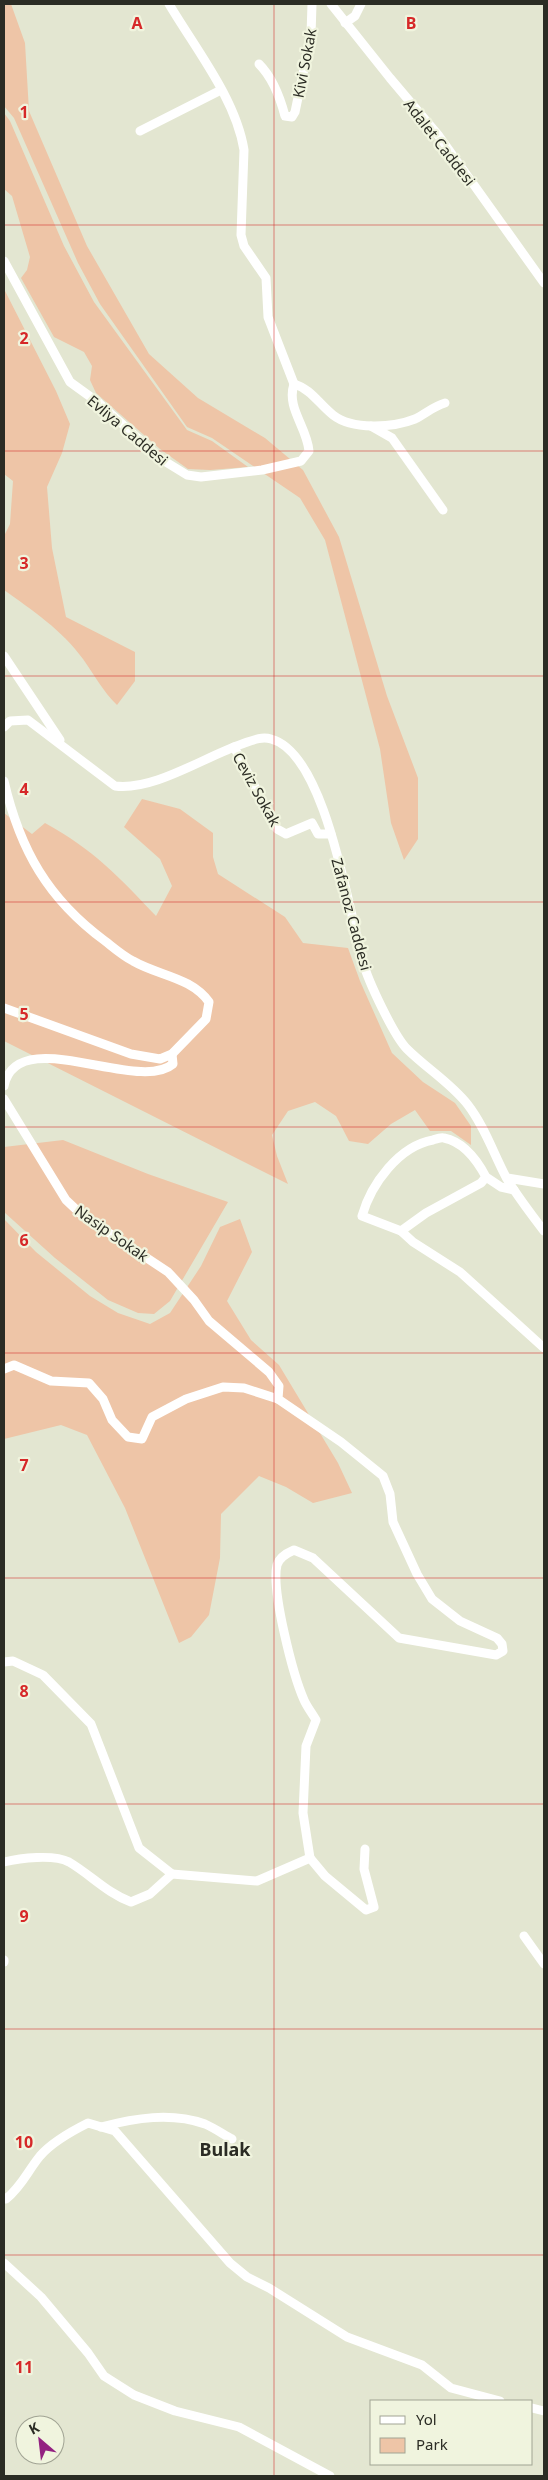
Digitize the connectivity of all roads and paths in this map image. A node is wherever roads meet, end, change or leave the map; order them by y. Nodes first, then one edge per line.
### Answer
1 (169, 4) edge
2 (312, 4) edge
3 (331, 4) edge
4 (361, 4) edge
5 (345, 23) junction
6 (259, 64) dead end
7 (221, 90) junction
8 (140, 131) dead end
9 (4, 261) edge
10 (544, 284) edge
11 (294, 384) junction
12 (445, 402) dead end
13 (369, 424) junction
14 (443, 510) dead end
15 (4, 656) edge
16 (4, 727) edge
17 (63, 744) junction
18 (234, 747) junction
19 (4, 781) edge
20 (331, 834) junction
21 (4, 1008) edge
22 (172, 1054) junction
23 (4, 1085) edge
24 (4, 1100) edge
25 (486, 1176) junction
26 (507, 1178) junction
27 (544, 1184) edge
28 (514, 1190) junction
29 (402, 1231) junction
30 (544, 1231) edge
31 (544, 1348) edge
32 (4, 1369) edge
33 (278, 1399) junction
34 (4, 1662) edge
35 (365, 1849) dead end
36 (310, 1858) junction
37 (4, 1862) edge
38 (172, 1874) junction
39 (524, 1936) dead end
40 (544, 1964) edge
41 (101, 2127) junction
42 (232, 2139) dead end
43 (4, 2200) edge
44 (4, 2263) edge
45 (496, 2400) edge
46 (330, 2476) edge

1 - 7 street
2 - 6 street, Kivi Sokak
3 - 5 street, Adalet Caddesi
4 - 5 street
5 - 10 street, Adalet Caddesi
7 - 8 street
7 - 11 street
9 - 11 street, Evliya Caddesi
11 - 13 street
12 - 13 street
13 - 14 street
15 - 17 street
16 - 17 street, Zafanoz Caddesi
17 - 18 street, Zafanoz Caddesi
18 - 20 street, Zafanoz Caddesi
18 - 20 street, Ceviz Sokak
19 - 22 street
20 - 26 street, Zafanoz Caddesi
21 - 22 street
22 - 23 street
24 - 33 street, Nasip Sokak
25 - 28 street
25 - 29 street
25 - 29 street
26 - 27 street
26 - 28 street, Zafanoz Caddesi
28 - 30 street, Zafanoz Caddesi
29 - 31 street
32 - 33 street
33 - 36 street
34 - 38 street
35 - 36 street
36 - 38 street
37 - 38 street
39 - 40 street
41 - 42 street
41 - 43 street
41 - 45 street
44 - 46 street

